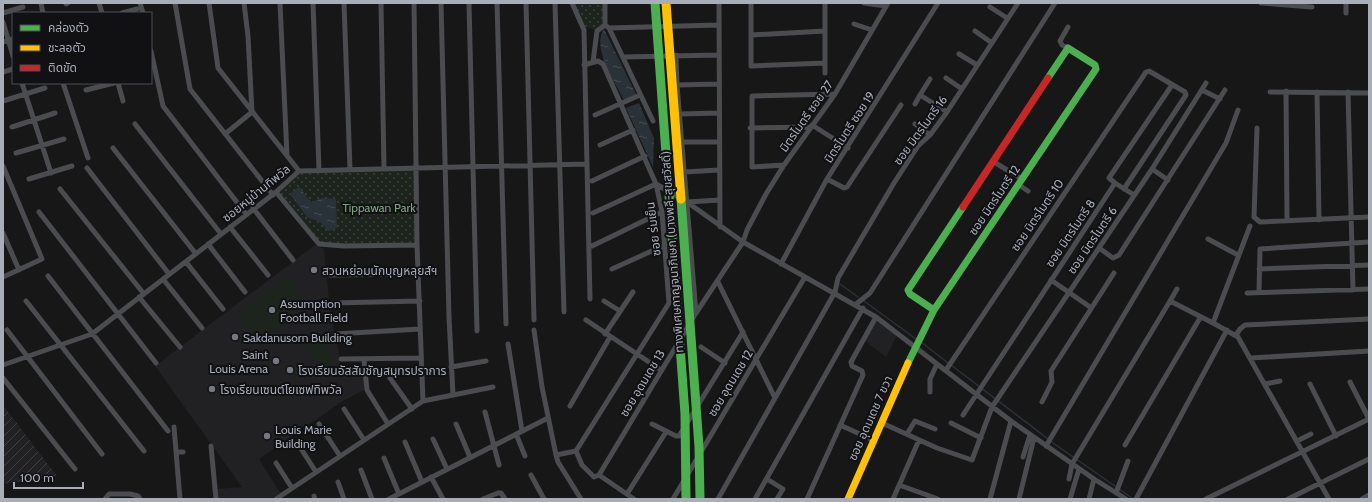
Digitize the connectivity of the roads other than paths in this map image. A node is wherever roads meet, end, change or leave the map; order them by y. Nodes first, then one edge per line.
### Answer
1 (175, 3) edge
2 (209, 3) edge
3 (244, 3) edge
4 (280, 3) edge
5 (313, 3) edge
6 (344, 3) edge
7 (381, 3) edge
8 (414, 3) edge
9 (441, 3) edge
10 (469, 3) edge
11 (497, 3) edge
12 (526, 3) edge
13 (555, 3) edge
14 (572, 3) edge
15 (604, 3) edge
16 (655, 3) edge
17 (666, 3) edge
18 (718, 3) edge
19 (751, 3) edge
20 (825, 3) edge
21 (864, 3) edge
22 (938, 3) edge
23 (1018, 3) edge
24 (1055, 3) edge
25 (1261, 3) edge
26 (1346, 3) edge
27 (887, 5) edge
28 (23, 7) dead end
29 (990, 7) dead end
30 (1312, 7) dead end
31 (137, 9) dead end
32 (126, 12) edge
33 (3, 13) edge
34 (1346, 13) dead end
35 (1007, 18) junction
36 (3, 22) edge
37 (854, 24) dead end
38 (718, 25) junction
39 (607, 26) junction
40 (1068, 27) dead end
41 (872, 30) junction
42 (825, 31) junction
43 (975, 31) dead end
44 (751, 35) junction
45 (8, 40) edge
46 (992, 42) junction
47 (1068, 48) junction
48 (12, 53) edge
49 (959, 54) dead end
50 (676, 55) junction
51 (719, 55) junction
52 (152, 56) edge
53 (623, 57) junction
54 (593, 62) junction
55 (825, 63) junction
56 (584, 65) junction
57 (977, 65) junction
58 (825, 73) dead end
59 (946, 78) dead end
60 (930, 79) dead end
61 (1206, 83) dead end
62 (22, 84) edge
63 (63, 84) edge
64 (110, 84) edge
65 (118, 84) edge
66 (719, 84) junction
67 (677, 85) junction
68 (1172, 85) junction
69 (46, 88) dead end
70 (962, 89) junction
71 (86, 90) dead end
72 (1202, 90) junction
73 (1225, 90) dead end
74 (1286, 91) junction
75 (1270, 92) dead end
76 (1317, 92) junction
77 (1348, 92) junction
78 (1369, 93) edge
79 (25, 94) junction
80 (834, 94) junction
81 (640, 95) junction
82 (920, 95) junction
83 (1220, 99) junction
84 (3, 101) edge
85 (123, 101) dead end
86 (622, 104) junction
87 (915, 104) dead end
88 (901, 105) dead end
89 (1238, 110) dead end
90 (252, 112) junction
91 (947, 112) junction
92 (54, 113) dead end
93 (719, 113) junction
94 (679, 114) junction
95 (595, 115) dead end
96 (34, 120) junction
97 (653, 121) dead end
98 (134, 124) dead end
99 (915, 124) dead end
100 (811, 126) junction
101 (12, 127) dead end
102 (750, 128) junction
103 (1257, 128) dead end
104 (632, 130) junction
105 (225, 134) junction
106 (930, 135) junction
107 (64, 139) dead end
108 (681, 142) junction
109 (719, 142) junction
110 (42, 145) junction
111 (600, 145) dead end
112 (113, 148) dead end
113 (848, 148) junction
114 (16, 153) dead end
115 (287, 156) junction
116 (645, 156) junction
117 (88, 158) dead end
118 (994, 162) junction
119 (587, 164) junction
120 (530, 165) junction
121 (558, 165) junction
122 (784, 165) junction
123 (3, 166) edge
124 (72, 166) dead end
125 (501, 166) junction
126 (473, 167) junction
127 (86, 168) dead end
128 (416, 168) junction
129 (445, 168) junction
130 (350, 169) junction
131 (384, 169) junction
132 (1152, 169) junction
133 (319, 170) junction
134 (719, 170) junction
135 (299, 171) junction
136 (684, 172) junction
137 (51, 173) junction
138 (29, 179) dead end
139 (827, 179) junction
140 (1168, 180) junction
141 (592, 181) dead end
142 (1021, 182) junction
143 (1115, 183) junction
144 (656, 184) junction
145 (60, 189) dead end
146 (1124, 189) junction
147 (1028, 191) dead end
148 (275, 193) junction
149 (1134, 195) junction
150 (720, 200) junction
151 (687, 202) junction
152 (253, 208) junction
153 (39, 212) dead end
154 (662, 212) junction
155 (593, 213) dead end
156 (246, 214) junction
157 (1369, 217) edge
158 (1352, 218) junction
159 (1287, 220) junction
160 (1319, 220) junction
161 (1250, 226) dead end
162 (230, 227) junction
163 (720, 227) junction
164 (3, 233) edge
165 (221, 234) junction
166 (1208, 239) dead end
167 (743, 242) junction
168 (1369, 242) edge
169 (208, 244) junction
170 (1353, 244) junction
171 (417, 245) junction
172 (666, 245) junction
173 (592, 246) dead end
174 (1099, 248) junction
175 (196, 254) junction
176 (1238, 256) junction
177 (293, 260) dead end
178 (186, 262) junction
179 (781, 264) junction
180 (1369, 265) edge
181 (1353, 266) junction
182 (612, 269) dead end
183 (1259, 269) junction
184 (19, 270) junction
185 (1114, 273) dead end
186 (170, 274) junction
187 (418, 274) junction
188 (268, 275) dead end
189 (329, 275) dead end
190 (48, 276) dead end
191 (3, 277) edge
192 (805, 277) junction
193 (163, 279) junction
194 (1051, 280) junction
195 (718, 282) junction
196 (1177, 289) dead end
197 (1369, 289) edge
198 (1353, 290) junction
199 (245, 292) dead end
200 (633, 292) dead end
201 (835, 292) junction
202 (1259, 292) junction
203 (1069, 293) junction
204 (1247, 293) dead end
205 (141, 295) junction
206 (590, 299) dead end
207 (26, 301) dead end
208 (420, 301) junction
209 (604, 301) dead end
210 (1170, 301) junction
211 (332, 303) dead end
212 (669, 303) junction
213 (856, 304) junction
214 (1090, 307) junction
215 (863, 308) junction
216 (223, 309) dead end
217 (934, 310) junction
218 (620, 311) junction
219 (564, 312) dead end
220 (696, 313) junction
221 (118, 314) junction
222 (876, 316) junction
223 (1200, 318) junction
224 (1369, 319) edge
225 (534, 320) dead end
226 (586, 320) dead end
227 (1212, 323) junction
228 (506, 324) dead end
229 (202, 328) dead end
230 (420, 329) junction
231 (7, 330) dead end
232 (534, 330) dead end
233 (1227, 330) junction
234 (477, 331) dead end
235 (743, 332) junction
236 (92, 334) junction
237 (335, 334) dead end
238 (608, 335) junction
239 (1237, 336) junction
240 (508, 344) dead end
241 (60, 346) junction
242 (180, 347) dead end
243 (701, 347) dead end
244 (915, 347) junction
245 (1369, 350) edge
246 (636, 353) junction
247 (28, 356) junction
248 (421, 358) junction
249 (1251, 358) junction
250 (341, 359) dead end
251 (756, 359) junction
252 (364, 360) junction
253 (486, 360) dead end
254 (156, 363) dead end
255 (725, 363) junction
256 (937, 364) junction
257 (3, 365) edge
258 (451, 367) junction
259 (661, 370) junction
260 (946, 370) junction
261 (3, 378) edge
262 (390, 378) dead end
263 (1280, 381) dead end
264 (1350, 382) dead end
265 (1265, 384) junction
266 (1310, 384) dead end
267 (493, 387) dead end
268 (930, 392) dead end
269 (976, 394) junction
270 (453, 395) junction
271 (775, 398) junction
272 (423, 401) junction
273 (1042, 402) dead end
274 (570, 406) dead end
275 (992, 407) junction
276 (344, 409) dead end
277 (412, 409) junction
278 (485, 412) dead end
279 (963, 415) dead end
280 (548, 418) junction
281 (1369, 419) edge
282 (1011, 421) junction
283 (882, 423) junction
284 (319, 424) dead end
285 (388, 424) junction
286 (456, 424) dead end
287 (652, 424) dead end
288 (951, 424) dead end
289 (840, 425) junction
290 (174, 426) dead end
291 (935, 429) dead end
292 (168, 431) dead end
293 (522, 431) junction
294 (666, 432) junction
295 (516, 434) junction
296 (907, 434) junction
297 (1311, 434) dead end
298 (1336, 436) junction
299 (1032, 437) junction
300 (981, 438) junction
301 (433, 439) dead end
302 (364, 440) junction
303 (874, 440) junction
304 (919, 440) junction
305 (1297, 441) junction
306 (405, 442) dead end
307 (298, 444) dead end
308 (1125, 445) dead end
309 (211, 446) dead end
310 (493, 446) junction
311 (1046, 446) junction
312 (144, 451) dead end
313 (576, 451) junction
314 (176, 452) junction
315 (183, 452) dead end
316 (1303, 452) junction
317 (102, 454) dead end
318 (556, 455) junction
319 (340, 456) junction
320 (525, 456) dead end
321 (470, 457) junction
322 (1022, 457) dead end
323 (384, 458) dead end
324 (1369, 459) edge
325 (1128, 461) dead end
326 (276, 463) dead end
327 (1072, 464) junction
328 (499, 465) dead end
329 (75, 469) dead end
330 (447, 469) junction
331 (1079, 469) junction
332 (361, 470) dead end
333 (316, 472) junction
334 (531, 475) dead end
335 (599, 475) junction
336 (431, 477) junction
337 (767, 479) junction
338 (1069, 479) dead end
339 (1094, 479) junction
340 (338, 482) dead end
341 (422, 482) junction
342 (1320, 483) junction
343 (900, 485) junction
344 (292, 488) junction
345 (1116, 493) junction
346 (399, 494) junction
347 (627, 494) junction
348 (1369, 495) edge
349 (928, 497) edge
350 (1123, 498) edge
351 (105, 499) edge
352 (140, 499) edge
353 (180, 499) edge
354 (216, 499) edge
355 (276, 499) edge
356 (344, 499) edge
357 (372, 499) edge
358 (389, 499) edge
359 (443, 499) edge
360 (483, 499) edge
361 (504, 499) edge
362 (544, 499) edge
363 (581, 499) edge
364 (634, 499) edge
365 (673, 499) edge
366 (686, 499) edge
367 (700, 499) edge
368 (718, 499) edge
369 (755, 499) edge
370 (777, 499) edge
371 (808, 499) edge
372 (848, 499) edge
373 (893, 499) edge
374 (938, 499) edge
375 (990, 499) edge
376 (1019, 499) edge
377 (1070, 499) edge
378 (1089, 499) edge
379 (1136, 499) edge
380 (1206, 499) edge
381 (1288, 499) edge
382 (1329, 499) edge
383 (1362, 499) edge

1 - 105 street
2 - 90 street
3 - 90 street
4 - 115 street
5 - 133 street
6 - 130 street
7 - 131 street
8 - 128 street
9 - 129 street
10 - 126 street
11 - 125 street
12 - 120 street
13 - 121 street
14 - 56 street
15 - 39 street
16 - 366 main road, ทางพิเศษกาญจนาภิเษก (บางพลี-สุขสวัสดิ์), bridge
17 - 367 main road, ทางพิเศษกาญจนาภิเษก (บางพลี-สุขสวัสดิ์), bridge
18 - 38 street
19 - 44 street
20 - 42 street
21 - 27 street
22 - 113 street, มิตรไมตรี ซอย 19
23 - 35 street, ซอย มิตรไมตรี 16
24 - 213 street
25 - 30 street
26 - 34 street
27 - 41 street, มิตรไมตรี ซอย 27
28 - 33 street
29 - 35 street
31 - 32 street
35 - 46 street, ซอย มิตรไมตรี 16
36 - 45 street
37 - 41 street
38 - 39 street
38 - 51 street
39 - 53 street
39 - 54 street
40 - 47 street
41 - 80 street, มิตรไมตรี ซอย 27
42 - 44 street
42 - 55 street
43 - 46 street
44 - 55 street
45 - 48 street
46 - 57 street, ซอย มิตรไมตรี 16
47 - 118 main road
47 - 142 main road, ซอย มิตรไมตรี 12
49 - 57 street
50 - 51 street
50 - 53 street
50 - 67 street
51 - 66 street
52 - 156 street
53 - 81 street
54 - 56 street
54 - 86 street, ซอย ร่มเย็น
55 - 58 street
56 - 119 street
57 - 70 street, ซอย มิตรไมตรี 16
59 - 70 street
60 - 82 street
61 - 72 street, ซอย มิตรไมตรี 6
62 - 79 street
63 - 117 street
64 - 71 street
65 - 85 street
66 - 67 street
66 - 93 street
67 - 94 street
68 - 143 street
68 - 146 street
68 - 260 street, ซอย มิตรไมตรี 10
69 - 79 street
70 - 91 street, ซอย มิตรไมตรี 16
72 - 83 street
72 - 132 street, ซอย มิตรไมตรี 6
73 - 83 street
74 - 75 street
74 - 76 street
74 - 159 street
76 - 77 street
76 - 160 street
77 - 78 street
77 - 158 street
79 - 84 street
79 - 96 street
80 - 100 street, มิตรไมตรี ซอย 27
80 - 102 street
81 - 86 street
81 - 97 street
82 - 87 street
82 - 91 street
83 - 140 street
86 - 95 street
86 - 104 street, ซอย ร่มเย็น
88 - 139 street
89 - 311 street
90 - 105 street
90 - 115 street
91 - 106 street, ซอย มิตรไมตรี 16
92 - 96 street
93 - 94 street
93 - 109 street
94 - 108 street
96 - 101 street
96 - 110 street
98 - 165 street
99 - 106 street
100 - 102 street
100 - 113 street
100 - 122 street, มิตรไมตรี ซอย 27
102 - 122 street
103 - 159 street
104 - 111 street
104 - 116 street, ซอย ร่มเย็น
105 - 148 street
106 - 201 street, ซอย มิตรไมตรี 16
107 - 110 street
108 - 109 street
108 - 136 street
109 - 134 street
110 - 114 street
110 - 137 street
112 - 175 street
113 - 139 street, มิตรไมตรี ซอย 19
115 - 135 street
116 - 141 street
116 - 144 street, ซอย ร่มเย็น
118 - 142 street
118 - 217 main road
119 - 121 street, ซอยหมู่บ้านทิพวัล
119 - 206 street
120 - 121 street, ซอยหมู่บ้านทิพวัล
120 - 125 street, ซอยหมู่บ้านทิพวัล
120 - 225 street
121 - 219 street
122 - 167 street, มิตรไมตรี ซอย 27
123 - 184 street
124 - 137 street
125 - 126 street, ซอยหมู่บ้านทิพวัล
125 - 228 street
126 - 129 street, ซอยหมู่บ้านทิพวัล
126 - 234 street
127 - 186 street
128 - 129 street, ซอยหมู่บ้านทิพวัล
128 - 131 street, ซอยหมู่บ้านทิพวัล
128 - 171 street
129 - 258 street
130 - 131 street, ซอยหมู่บ้านทิพวัล
130 - 133 street, ซอยหมู่บ้านทิพวัล
132 - 140 street
132 - 149 street, ซอย มิตรไมตรี 6
133 - 135 street, ซอยหมู่บ้านทิพวัล
134 - 136 street
134 - 150 street
135 - 148 street, ซอยหมู่บ้านทิพวัล
136 - 151 street
137 - 138 street
139 - 179 street, มิตรไมตรี ซอย 19
140 - 174 street
142 - 147 street
142 - 217 main road, ซอย มิตรไมตรี 12
143 - 146 street
143 - 194 street, ซอย มิตรไมตรี 8
144 - 151 street
144 - 154 street, ซอย ร่มเย็น
144 - 155 street
145 - 205 street
146 - 149 street
148 - 152 street, ซอยหมู่บ้านทิพวัล
148 - 171 street
149 - 174 street, ซอย มิตรไมตรี 6
150 - 151 street
150 - 163 street
151 - 163 street
151 - 220 street
152 - 156 street, ซอยหมู่บ้านทิพวัล
152 - 177 street
153 - 221 street
154 - 172 street, ซอย ร่มเย็น
154 - 173 street
156 - 162 street, ซอยหมู่บ้านทิพวัล
157 - 158 street
158 - 160 street
158 - 170 street
159 - 160 street
161 - 176 street
162 - 165 street, ซอยหมู่บ้านทิพวัล
162 - 188 street
163 - 167 street
164 - 184 street
165 - 169 street, ซอยหมู่บ้านทิพวัล
166 - 176 street
167 - 179 street
167 - 195 street, ซอย อุดมเดช 13
168 - 170 street
169 - 175 street, ซอยหมู่บ้านทิพวัล
169 - 199 street
170 - 181 street
170 - 183 street
171 - 187 street
172 - 182 street
172 - 212 street, ซอย ร่มเย็น
174 - 203 street, ซอย มิตรไมตรี 6
175 - 178 street, ซอยหมู่บ้านทิพวัล
176 - 227 street
178 - 186 street, ซอยหมู่บ้านทิพวัล
178 - 216 street
179 - 192 street
180 - 181 street
181 - 183 street
181 - 198 street
183 - 202 street
184 - 191 street
185 - 214 street
186 - 193 street, ซอยหมู่บ้านทิพวัล
187 - 189 street
187 - 208 street
190 - 236 street
192 - 201 street
192 - 251 street, ซอย อุดมเดช 12
193 - 205 street, ซอยหมู่บ้านทิพวัล
193 - 229 street
194 - 203 street
194 - 269 street, ซอย มิตรไมตรี 8
195 - 220 street, ซอย อุดมเดช 13
195 - 235 street
196 - 210 street
197 - 198 street
198 - 202 street
200 - 218 street
201 - 213 street
201 - 271 street, ซอย มิตรไมตรี 16
202 - 204 street
203 - 214 street
203 - 275 street, ซอย มิตรไมตรี 6
205 - 221 street, ซอยหมู่บ้านทิพวัล
205 - 242 street
207 - 241 street
208 - 211 street
208 - 230 street
209 - 218 street
210 - 223 street
210 - 327 street
212 - 220 street
212 - 246 street
213 - 215 street
214 - 273 street
215 - 222 street
215 - 337 street
217 - 244 main road, ซอย มิตรไมตรี 12
218 - 238 street
220 - 259 street, ซอย อุดมเดช 13
221 - 236 street, ซอยหมู่บ้านทิพวัล
221 - 254 street
222 - 244 street
222 - 289 street
223 - 227 street
223 - 308 street
224 - 239 street
226 - 238 street
227 - 233 street
230 - 237 street
230 - 248 street
231 - 247 street
232 - 280 street
233 - 239 street
233 - 379 street
235 - 251 street
235 - 255 street
236 - 241 street, ซอยหมู่บ้านทิพวัล
236 - 292 street
238 - 246 street
238 - 274 street
239 - 249 street
240 - 293 street
241 - 247 street, ซอยหมู่บ้านทิพวัล
241 - 312 street
243 - 255 street
244 - 256 street
244 - 283 main road, ซอย อุดมเดช 7 ขวา
245 - 249 street
246 - 259 street
246 - 313 street
247 - 257 street, ซอยหมู่บ้านทิพวัล
247 - 317 street
248 - 252 street
248 - 272 street
249 - 265 street
250 - 252 street
251 - 271 street
251 - 365 street, ซอย อุดมเดช 12
252 - 285 street
253 - 258 street
255 - 294 street
256 - 260 street
256 - 268 street
258 - 270 street
259 - 335 street, ซอย อุดมเดช 13
260 - 269 street
261 - 329 street
262 - 277 street
263 - 265 street
264 - 281 street
265 - 305 street
266 - 298 street
267 - 270 street
269 - 275 street
269 - 279 street, ซอย มิตรไมตรี 8
270 - 272 street
271 - 368 street, ซอย มิตรไมตรี 16
272 - 277 street
275 - 282 street
275 - 300 street, ซอย มิตรไมตรี 6
276 - 302 street
277 - 285 street
278 - 310 street
280 - 293 street
280 - 318 street
281 - 298 street
282 - 299 street
282 - 375 street
283 - 296 street
283 - 303 main road, ซอย อุดมเดช 7 ขวา
284 - 319 street
285 - 302 street
286 - 321 street
287 - 294 street
288 - 300 street
289 - 303 street
289 - 371 street
290 - 314 street
291 - 296 street
293 - 295 street
294 - 347 street
295 - 310 street
295 - 320 street
296 - 304 street
297 - 305 street
298 - 316 street
299 - 311 street
299 - 322 street
299 - 376 street
300 - 304 street, ซอย มิตรไมตรี 6
301 - 330 street
302 - 319 street
303 - 372 main road, ซอย อุดมเดช 7 ขวา
304 - 343 street
305 - 316 street
306 - 341 street
307 - 333 street
309 - 354 street
310 - 321 street
310 - 328 street
311 - 327 street
313 - 318 street
313 - 335 street
314 - 315 street
314 - 353 street
316 - 342 street
316 - 380 street
318 - 363 street
319 - 333 street
321 - 330 street
323 - 346 street
324 - 342 street
325 - 345 street
326 - 344 street
327 - 331 street
327 - 338 street
330 - 336 street
331 - 339 street
331 - 377 street
332 - 357 street
333 - 344 street
334 - 362 street
335 - 347 street
336 - 341 street
336 - 359 street
337 - 369 street
337 - 370 street
339 - 345 street
339 - 378 street
340 - 356 street
341 - 346 street
342 - 381 street
342 - 382 street
343 - 349 street
343 - 373 street
344 - 355 street
345 - 350 street
346 - 358 street
347 - 364 street
348 - 383 street
349 - 374 street
351 - 352 street
360 - 361 street

